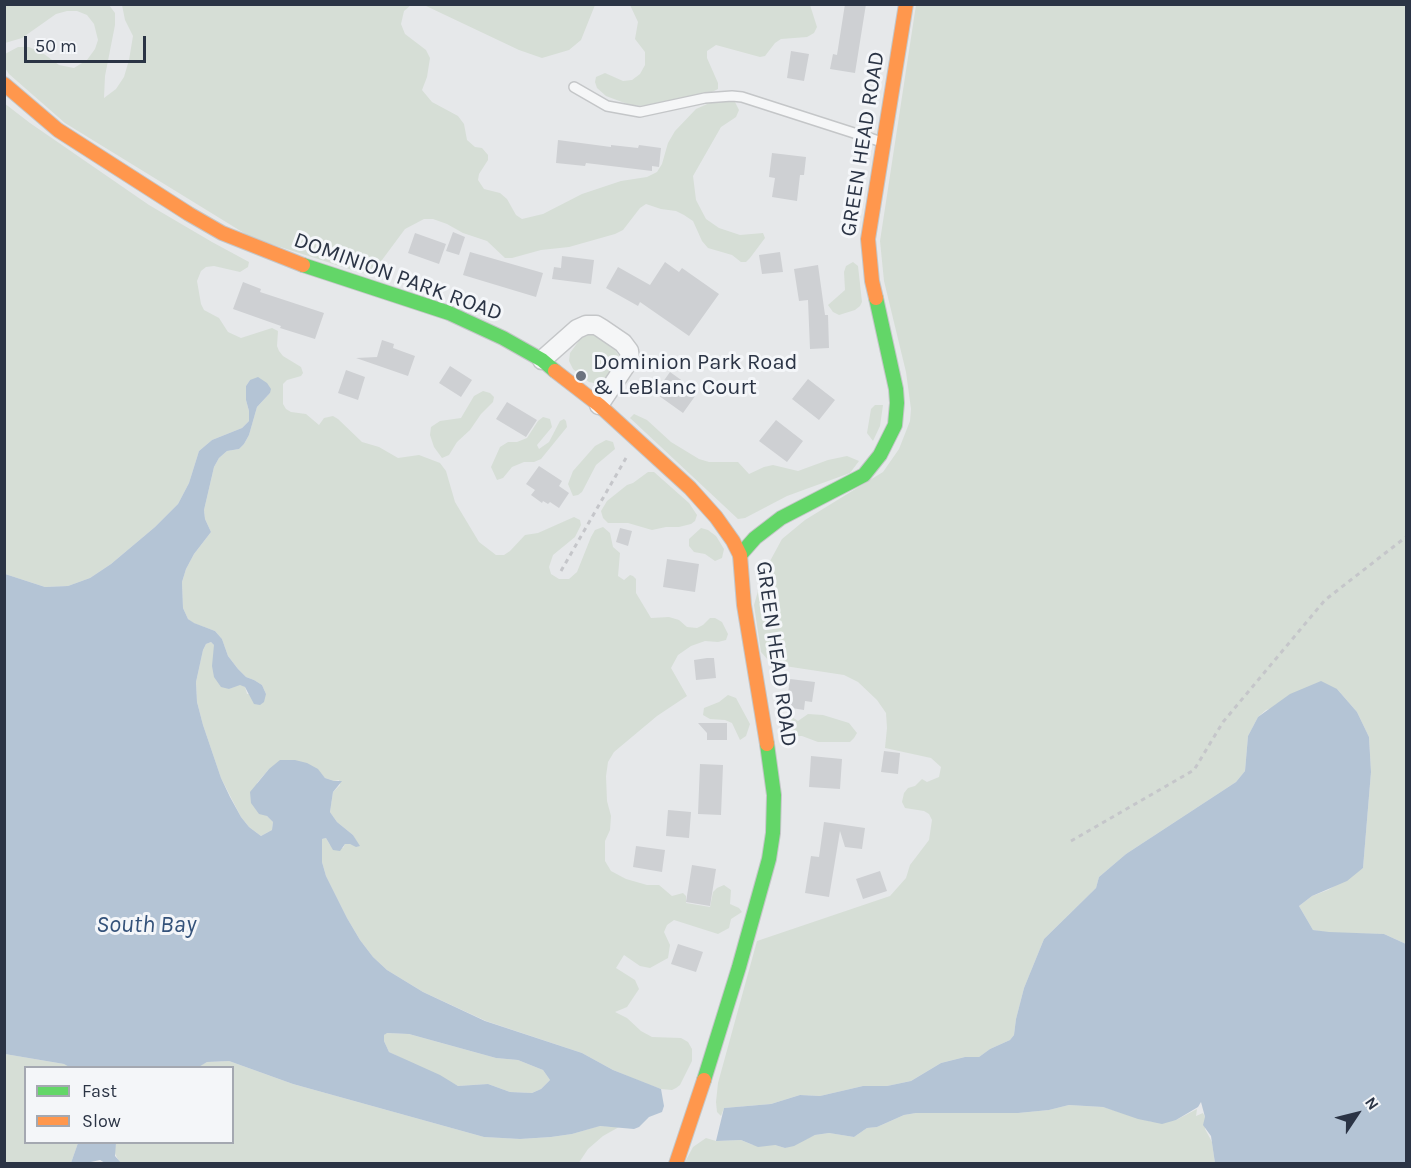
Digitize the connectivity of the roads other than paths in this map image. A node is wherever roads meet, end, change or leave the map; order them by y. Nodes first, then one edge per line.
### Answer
1 (906, 4) edge
2 (4, 84) edge
3 (574, 87) dead end
4 (884, 142) junction
5 (542, 360) junction
6 (598, 405) junction
7 (740, 555) junction
8 (676, 1164) edge

1 - 4 street, GREEN HEAD ROAD
2 - 5 street, DOMINION PARK ROAD
3 - 4 lane
4 - 7 street, GREEN HEAD ROAD
5 - 6 street, DOMINION PARK ROAD
5 - 6 street
6 - 7 street, DOMINION PARK ROAD
7 - 8 street, GREEN HEAD ROAD

